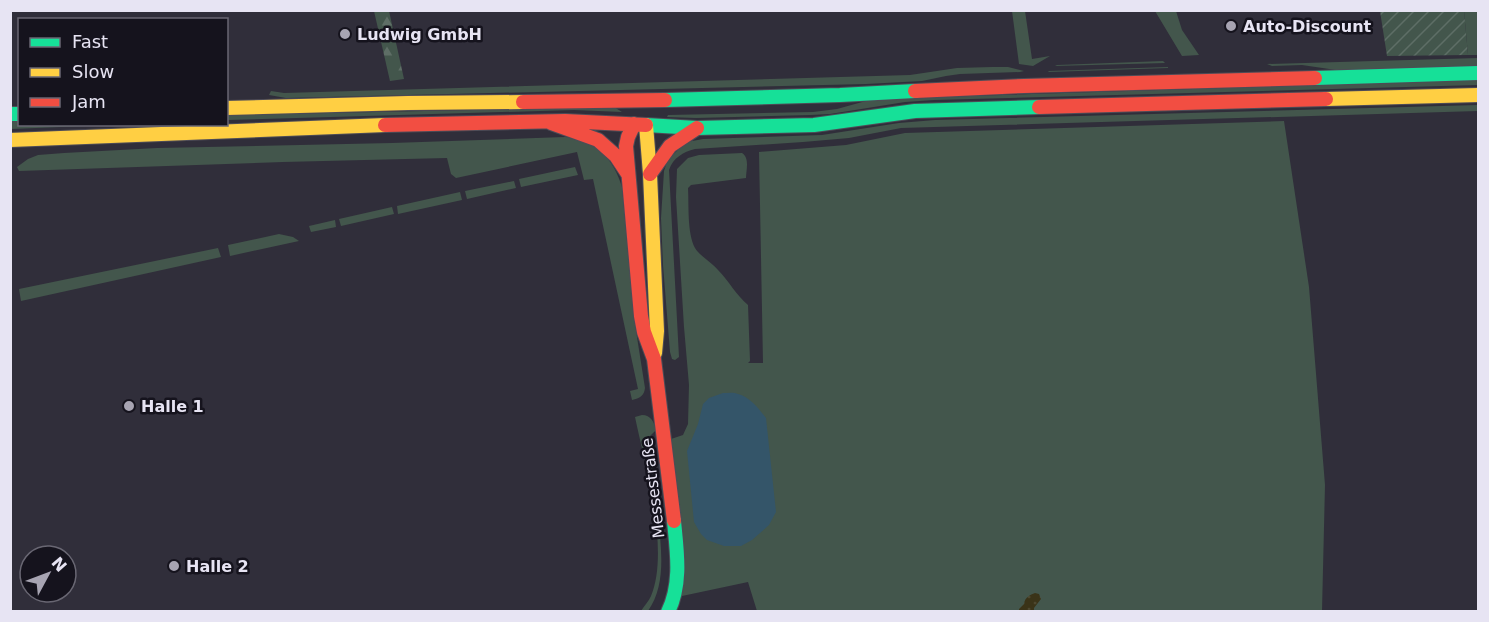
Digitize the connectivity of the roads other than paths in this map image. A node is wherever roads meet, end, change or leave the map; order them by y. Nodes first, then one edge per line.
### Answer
1 (1479, 73) edge
2 (1479, 95) edge
3 (665, 100) junction
4 (614, 101) junction
5 (228, 108) edge
6 (545, 121) junction
7 (641, 121) junction
8 (697, 128) junction
9 (10, 140) edge
10 (650, 174) junction
11 (628, 175) junction
12 (654, 359) junction
13 (668, 612) edge

1 - 3 main road
2 - 8 main road
3 - 4 main road
3 - 7 main road
4 - 5 main road
4 - 7 main road
6 - 7 main road
6 - 9 main road
6 - 11 main road
7 - 8 main road
7 - 10 main road, Messestraße
7 - 11 main road, Messestraße
8 - 10 main road
10 - 12 main road, Messestraße
11 - 12 main road, Messestraße
12 - 13 main road, Messestraße

